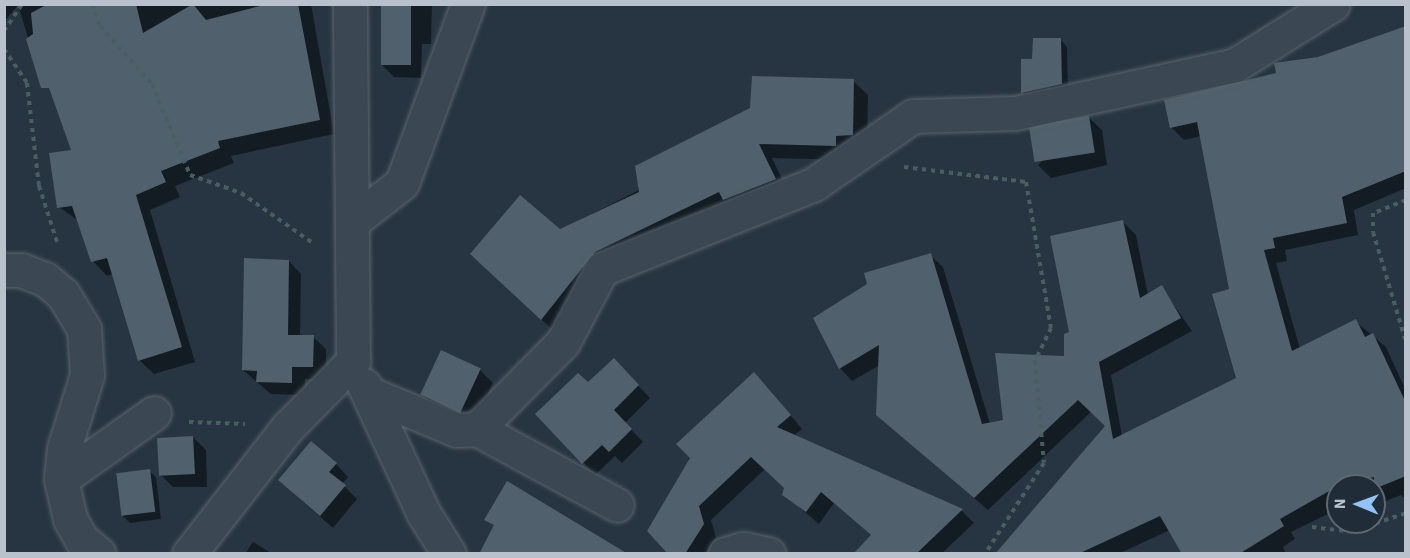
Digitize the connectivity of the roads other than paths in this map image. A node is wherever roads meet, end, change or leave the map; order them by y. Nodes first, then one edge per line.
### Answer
1 (350, 4) edge
2 (468, 4) edge
3 (1333, 4) edge
4 (352, 222) junction
5 (4, 270) edge
6 (353, 361) junction
7 (368, 393) junction
8 (154, 413) road end
9 (477, 429) junction
10 (61, 479) junction
11 (617, 505) dead end
12 (99, 554) edge
13 (189, 554) edge
14 (449, 554) edge
15 (725, 554) edge
16 (769, 554) edge

1 - 4 street
2 - 4 street
3 - 9 street
4 - 6 street
5 - 10 street
6 - 7 street
6 - 13 street
7 - 9 street
7 - 14 street
8 - 10 street
9 - 11 street
10 - 12 street
15 - 16 street

